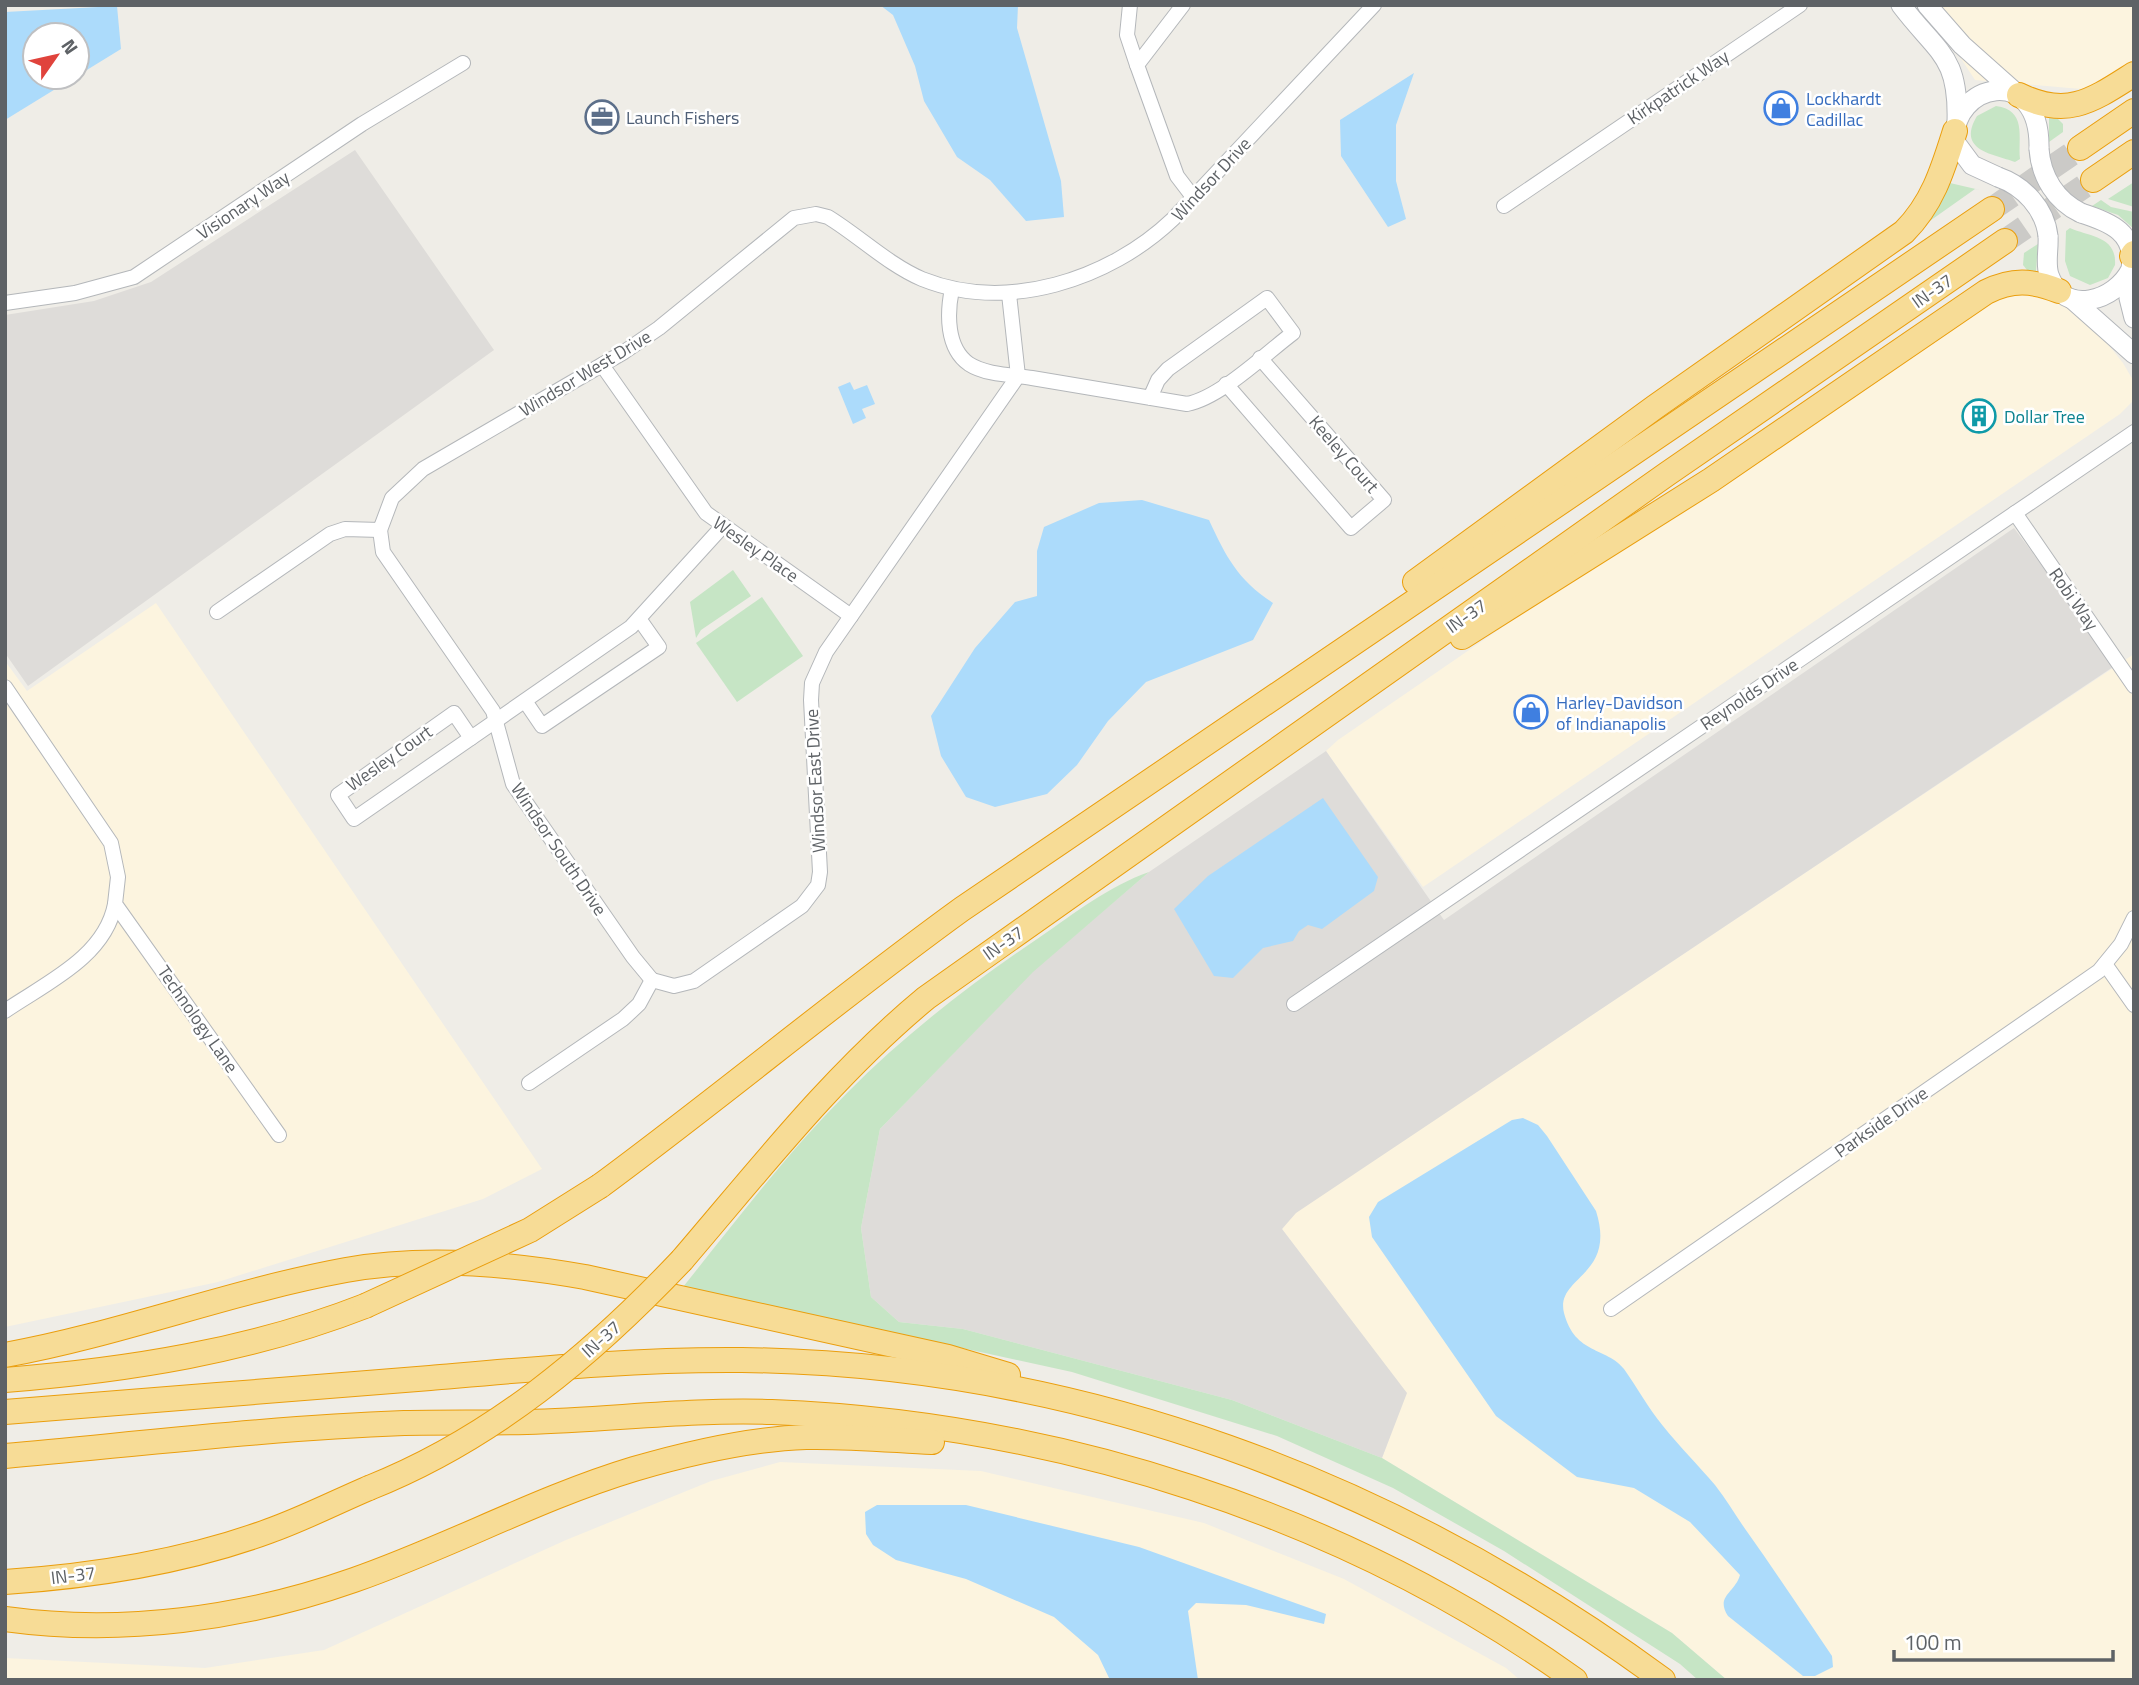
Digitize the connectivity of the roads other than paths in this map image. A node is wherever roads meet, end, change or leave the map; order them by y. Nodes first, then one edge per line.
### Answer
1 (1130, 5) edge
2 (1182, 5) edge
3 (1374, 5) edge
4 (1800, 5) edge
5 (1901, 5) edge
6 (1927, 5) edge
7 (463, 63) dead end
8 (1137, 65) junction
9 (2134, 74) edge
10 (2018, 95) junction
11 (2134, 111) edge
12 (1956, 127) junction
13 (2080, 148) tunnel mouth
14 (2134, 152) edge
15 (2093, 180) tunnel mouth
16 (1193, 197) junction
17 (1504, 206) dead end
18 (1992, 209) tunnel mouth
19 (2004, 241) tunnel mouth
20 (2132, 259) edge
21 (952, 289) junction
22 (1009, 294) junction
23 (2064, 294) junction
24 (5, 303) edge
25 (2134, 318) edge
26 (2134, 354) edge
27 (1260, 358) junction
28 (602, 365) junction
29 (1018, 376) junction
30 (1226, 384) junction
31 (1150, 398) junction
32 (2134, 432) edge
33 (2015, 513) junction
34 (722, 527) junction
35 (380, 530) junction
36 (217, 612) dead end
37 (851, 616) junction
38 (640, 620) junction
39 (2134, 686) edge
40 (5, 687) edge
41 (525, 701) junction
42 (497, 720) junction
43 (1299, 734) junction
44 (471, 738) junction
45 (1210, 740) junction
46 (115, 904) junction
47 (2134, 918) edge
48 (2105, 964) junction
49 (652, 981) junction
50 (1294, 1004) dead end
51 (2134, 1005) edge
52 (5, 1011) edge
53 (529, 1083) dead end
54 (279, 1135) dead end
55 (1611, 1309) dead end
56 (5, 1355) edge
57 (5, 1380) edge
58 (1064, 1399) junction
59 (5, 1412) edge
60 (5, 1456) edge
61 (1290, 1525) junction
62 (5, 1582) edge
63 (5, 1619) edge
64 (1574, 1680) edge
65 (1663, 1680) edge

1 - 8 street
2 - 8 street
3 - 16 street, Windsor Drive
4 - 17 street, Kirkpatrick Way
5 - 12 main road
6 - 10 main road
7 - 24 street, Visionary Way
8 - 16 street
9 - 10 highway
10 - 12 main road
10 - 20 main road, bridge
11 - 13 highway
12 - 23 main road, bridge
12 - 45 highway
14 - 15 highway
16 - 22 street, Windsor Drive
18 - 45 highway, IN-37
19 - 43 highway, IN-37
20 - 23 main road
20 - 25 main road
21 - 22 street, Windsor West Drive
21 - 28 street, Windsor West Drive
21 - 29 street
22 - 29 street
23 - 26 main road
23 - 43 highway
27 - 30 street
27 - 30 street, Keeley Court
27 - 31 street
28 - 34 street, Wesley Place
28 - 35 street, Windsor West Drive
29 - 31 street
29 - 37 street, Windsor East Drive
30 - 31 street
32 - 33 street, Reynolds Drive
33 - 39 street, Robi Way
33 - 50 street, Reynolds Drive
34 - 37 street, Wesley Place
34 - 38 street, Wesley Court
35 - 36 street
35 - 42 street, Windsor South Drive
37 - 49 street, Windsor East Drive
38 - 41 street, Wesley Court
38 - 41 street
40 - 46 street
41 - 42 street, Wesley Court
42 - 44 street, Wesley Court
42 - 49 street, Windsor South Drive
43 - 62 highway, IN-37, bridge
44 - 44 street, Wesley Court
45 - 57 highway, IN-37, bridge
46 - 52 street
46 - 54 street, Technology Lane
47 - 48 street, Parkside Drive
48 - 51 street
48 - 55 street, Parkside Drive
49 - 53 street
56 - 58 highway
58 - 59 highway
58 - 65 highway
60 - 61 highway
61 - 63 highway
61 - 64 highway

